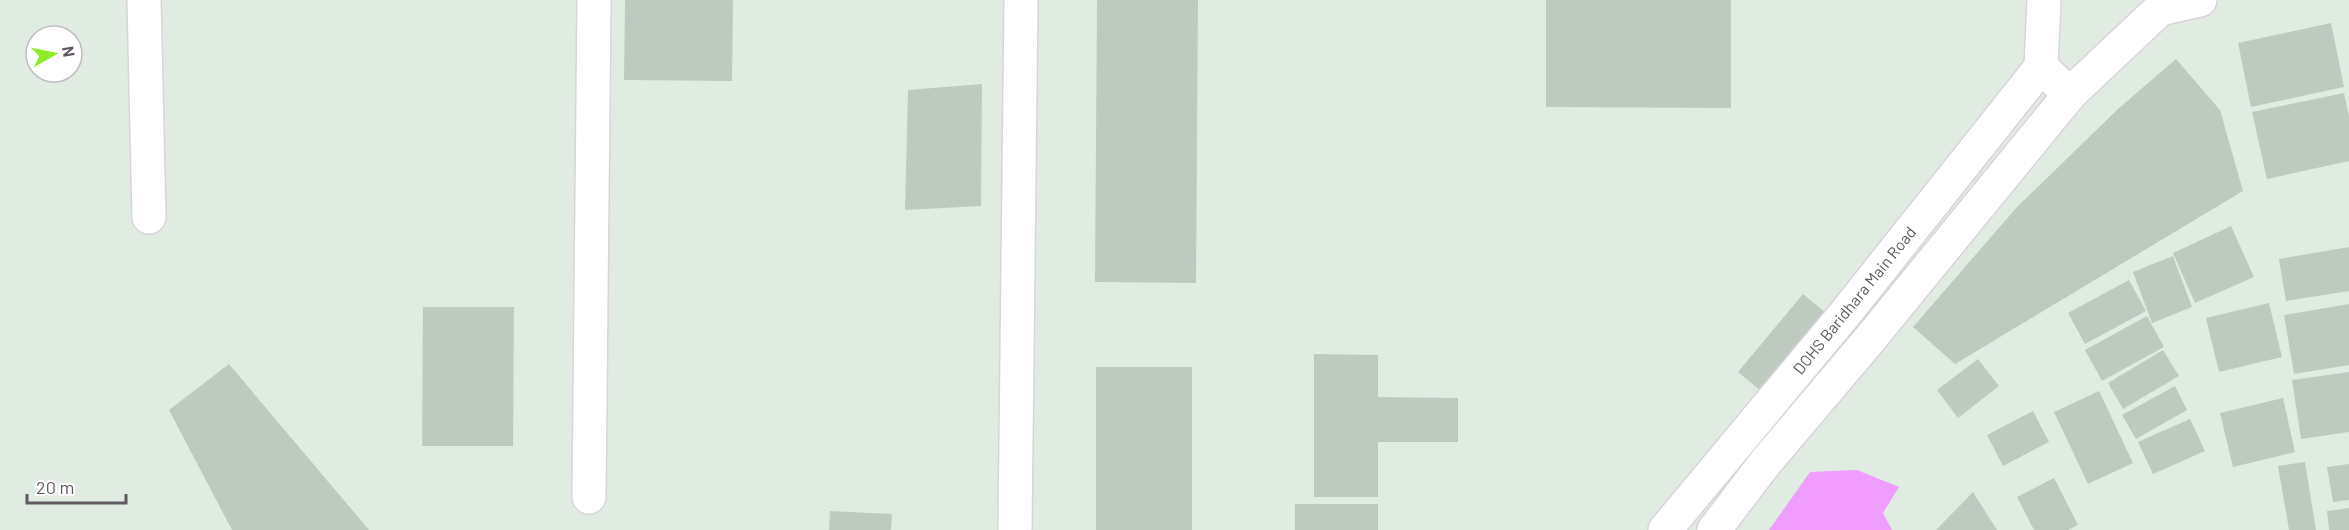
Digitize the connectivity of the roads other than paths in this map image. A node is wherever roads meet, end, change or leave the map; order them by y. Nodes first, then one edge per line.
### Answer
1 (144, 0) edge
2 (594, 0) edge
3 (1020, 0) edge
4 (2044, 0) edge
5 (2200, 0) edge
6 (2159, 4) edge
7 (2041, 67) junction
8 (2070, 94) junction
9 (148, 217) dead end
10 (589, 497) dead end
11 (1016, 530) edge
12 (1665, 530) edge
13 (1714, 530) edge

1 - 9 street
2 - 10 street
3 - 11 street
4 - 7 street
5 - 6 street
6 - 8 street
7 - 8 street
7 - 12 street, DOHS Baridhara Main Road
8 - 13 street

